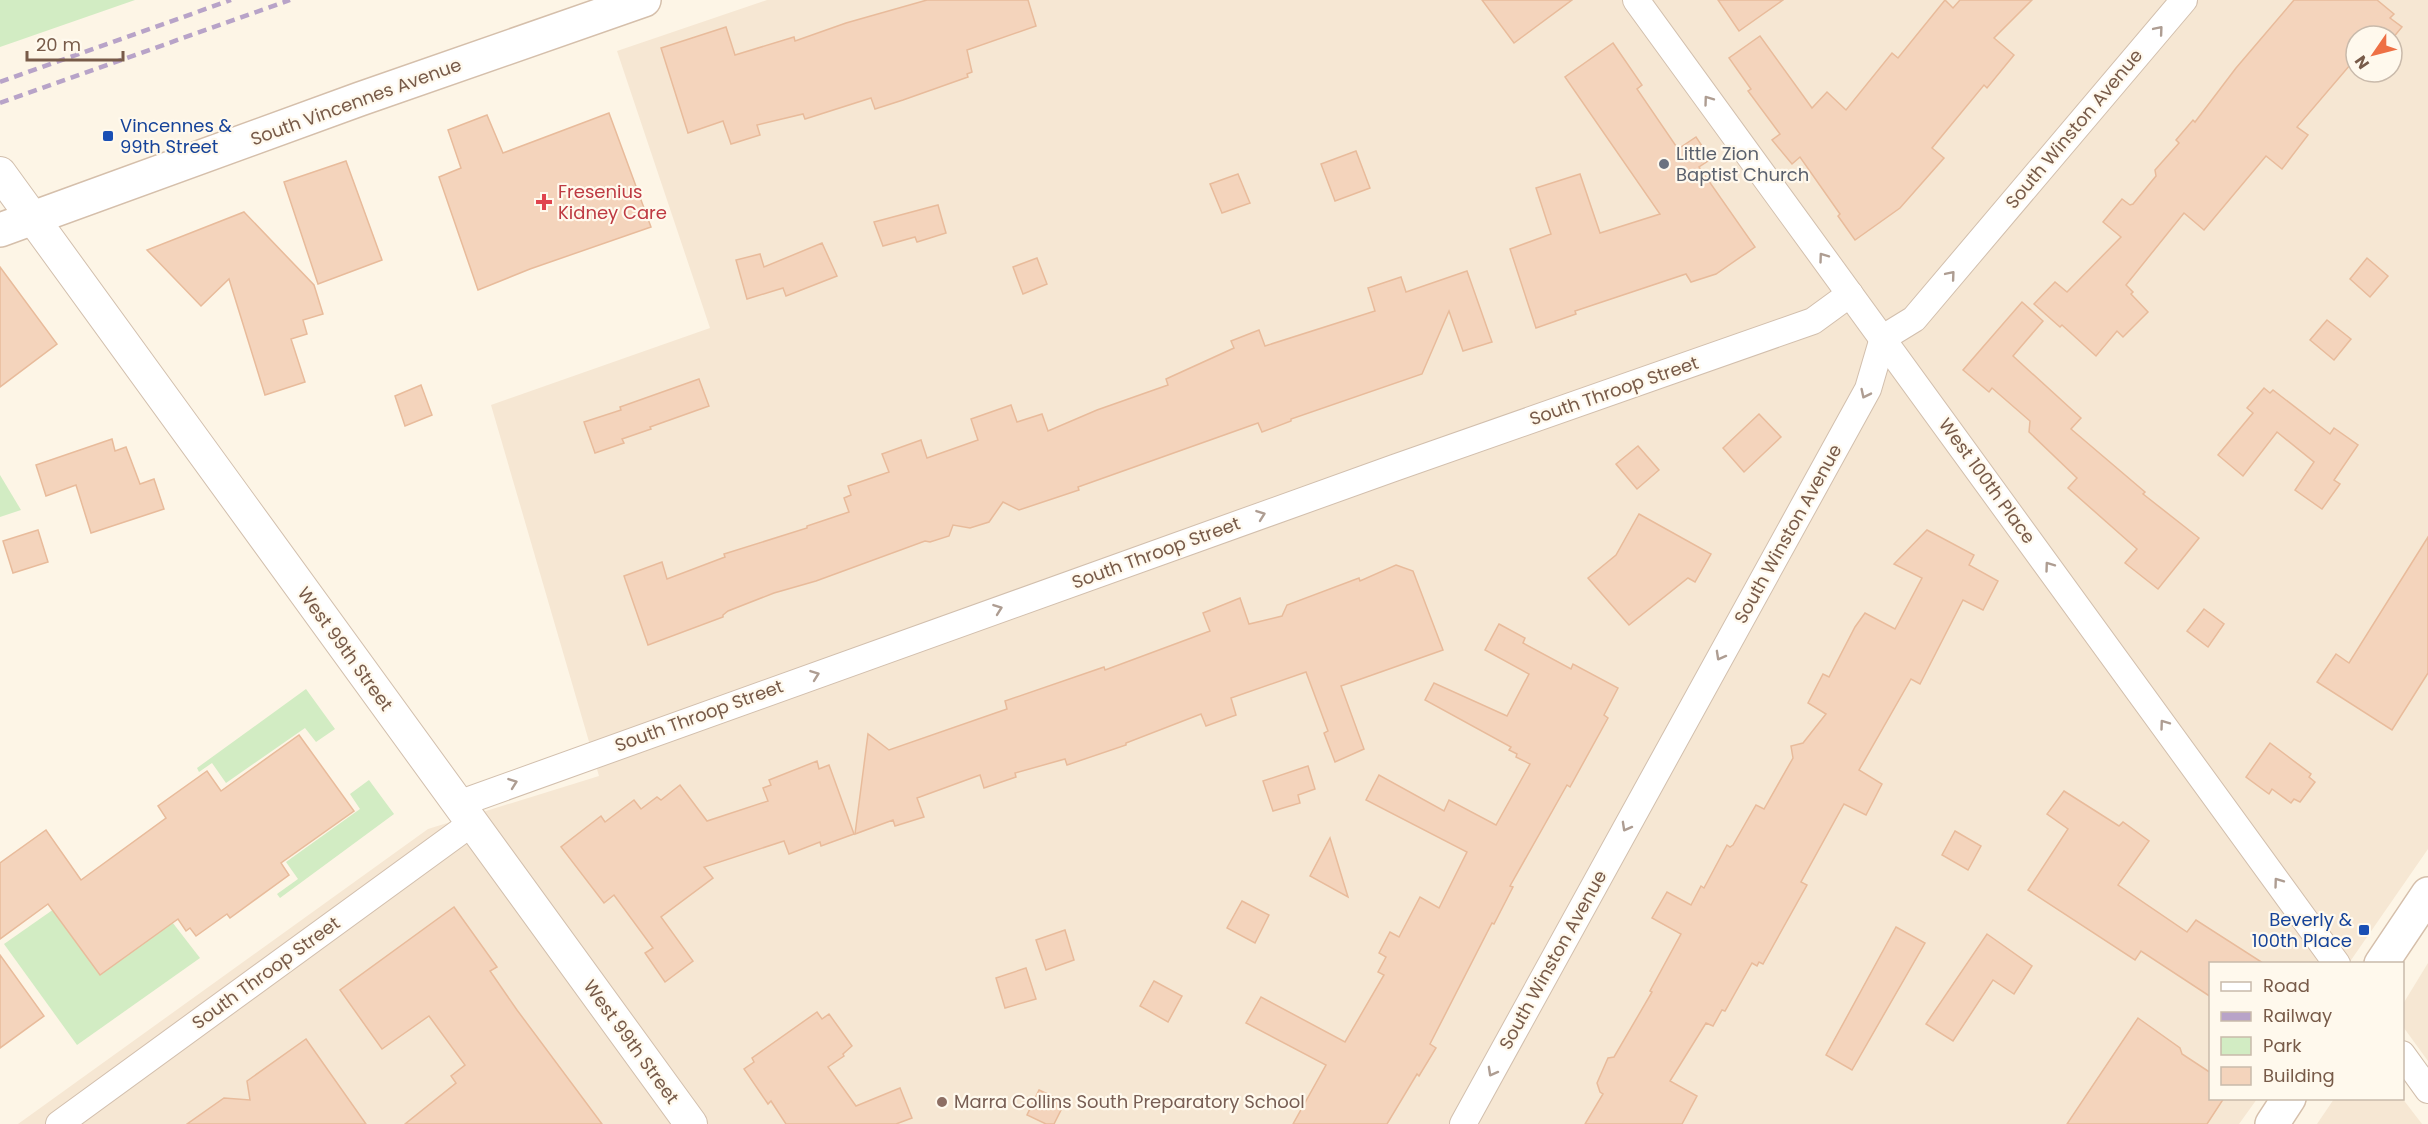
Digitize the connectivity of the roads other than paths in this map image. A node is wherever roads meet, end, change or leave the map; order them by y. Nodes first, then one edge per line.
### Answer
1 (644, 0) edge
2 (1636, 0) edge
3 (2184, 0) edge
4 (0, 173) edge
5 (33, 219) junction
6 (0, 230) edge
7 (1850, 294) junction
8 (1883, 338) junction
9 (465, 813) junction
10 (2428, 894) edge
11 (2336, 962) edge
12 (2382, 962) edge
13 (2404, 1055) edge
14 (2428, 1089) edge
15 (2288, 1100) edge
16 (74, 1120) edge
17 (691, 1124) edge
18 (1463, 1124) edge
19 (2272, 1124) edge

1 - 5 main road, South Vincennes Avenue
7 -> 2 street, West 100th Place
8 -> 3 street, South Winston Avenue
4 - 5 street, West 99th Street
5 - 6 main road, South Vincennes Avenue
5 - 9 street, West 99th Street
7 - 8 street, West 100th Place
9 -> 7 street, South Throop Street
11 -> 8 street, West 100th Place
8 -> 18 street, South Winston Avenue
9 - 16 street, South Throop Street
9 - 17 street, West 99th Street
10 - 12 main road
13 - 14 street
15 - 19 main road

